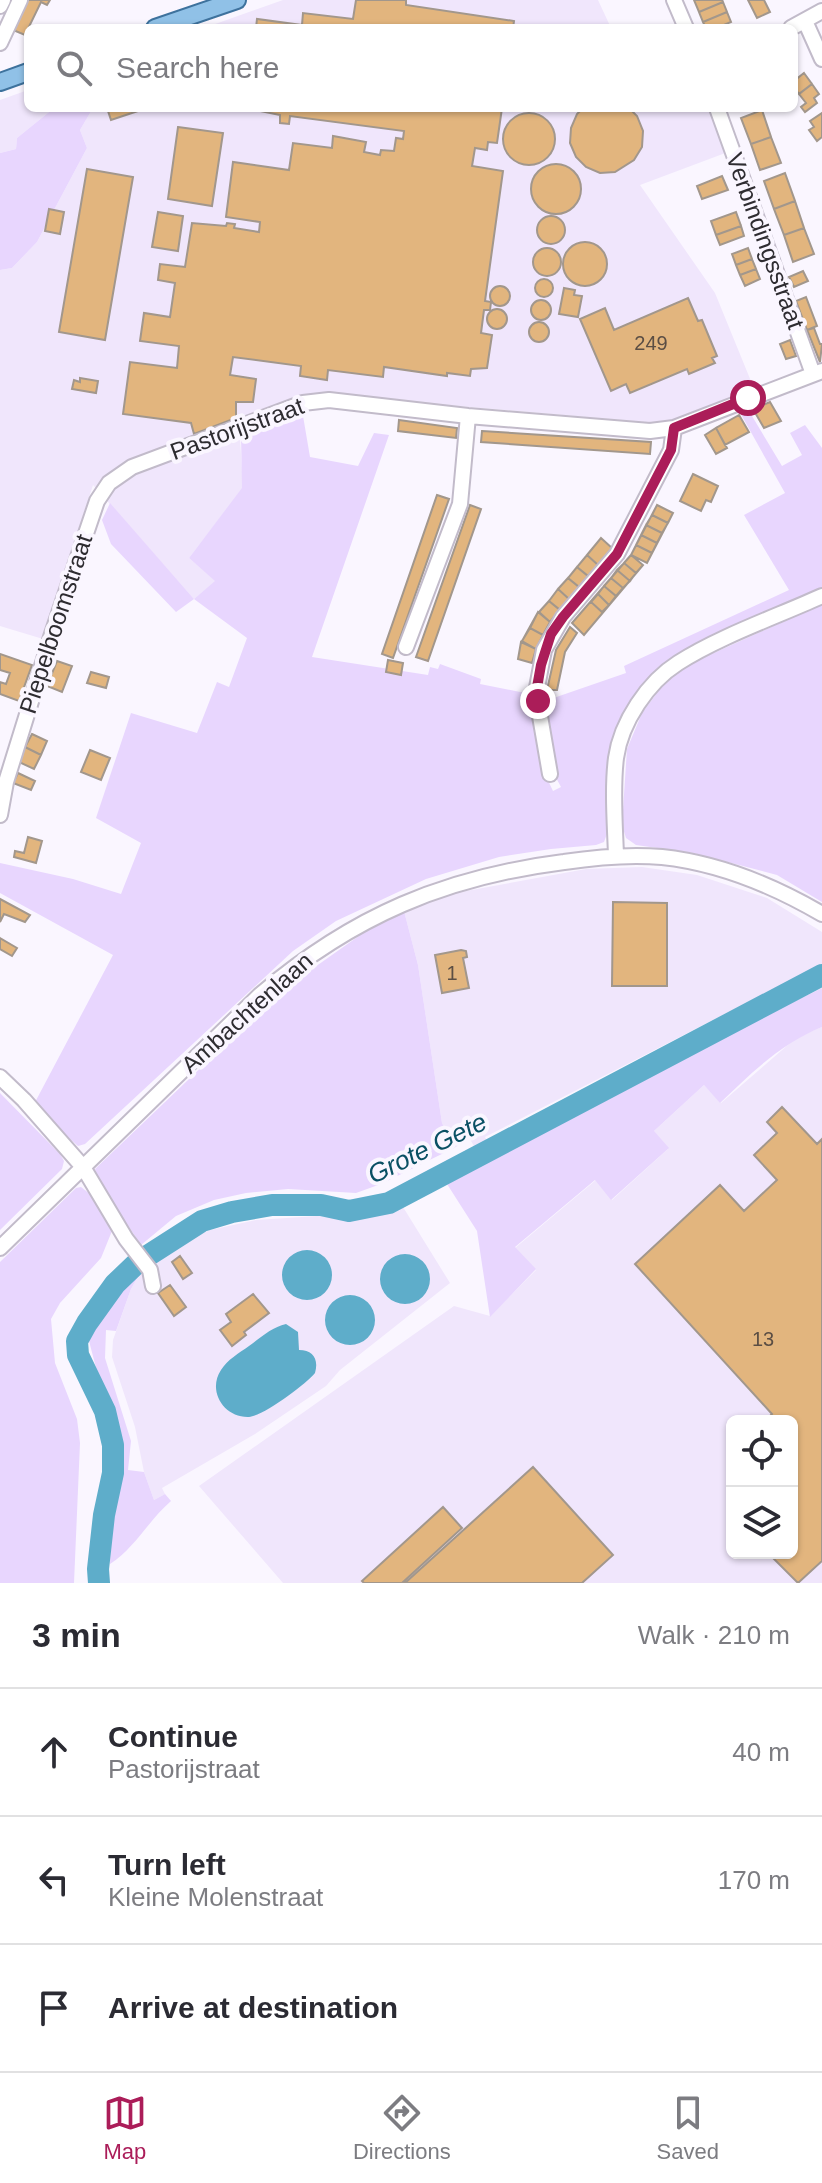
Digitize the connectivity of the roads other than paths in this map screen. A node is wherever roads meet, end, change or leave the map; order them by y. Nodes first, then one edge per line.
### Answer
1 (3, 0) edge
2 (20, 0) edge
3 (237, 0) edge
4 (674, 0) edge
5 (0, 6) edge
6 (822, 11) edge
7 (805, 21) junction
8 (167, 24) edge
9 (684, 24) edge
10 (798, 24) edge
11 (0, 43) edge
12 (822, 59) edge
13 (24, 73) edge
14 (0, 82) edge
15 (719, 112) edge
16 (818, 373) edge
17 (468, 416) junction
18 (674, 428) junction
19 (109, 483) joint
20 (822, 596) edge
21 (406, 647) dead end
22 (550, 774) dead end
23 (0, 815) edge
24 (616, 856) junction
25 (822, 914) edge
26 (0, 1077) edge
27 (83, 1167) junction
28 (0, 1248) edge
29 (153, 1286) dead end

1 - 5 street
2 - 11 street
3 - 8 main road
4 - 9 street
6 - 7 street
7 - 10 street
7 - 12 street
13 - 14 main road
15 - 16 street, Verbindingsstraat
16 - 18 street, Pastorijstraat
17 - 18 street, Pastorijstraat
17 - 19 street, Pastorijstraat
17 - 21 street
18 - 22 street
19 - 23 street, Piepelboomstraat
20 - 24 street
24 - 25 street, Ambachtenlaan
24 - 27 street, Ambachtenlaan
26 - 27 street
27 - 28 street, Ambachtenlaan
27 - 29 street

